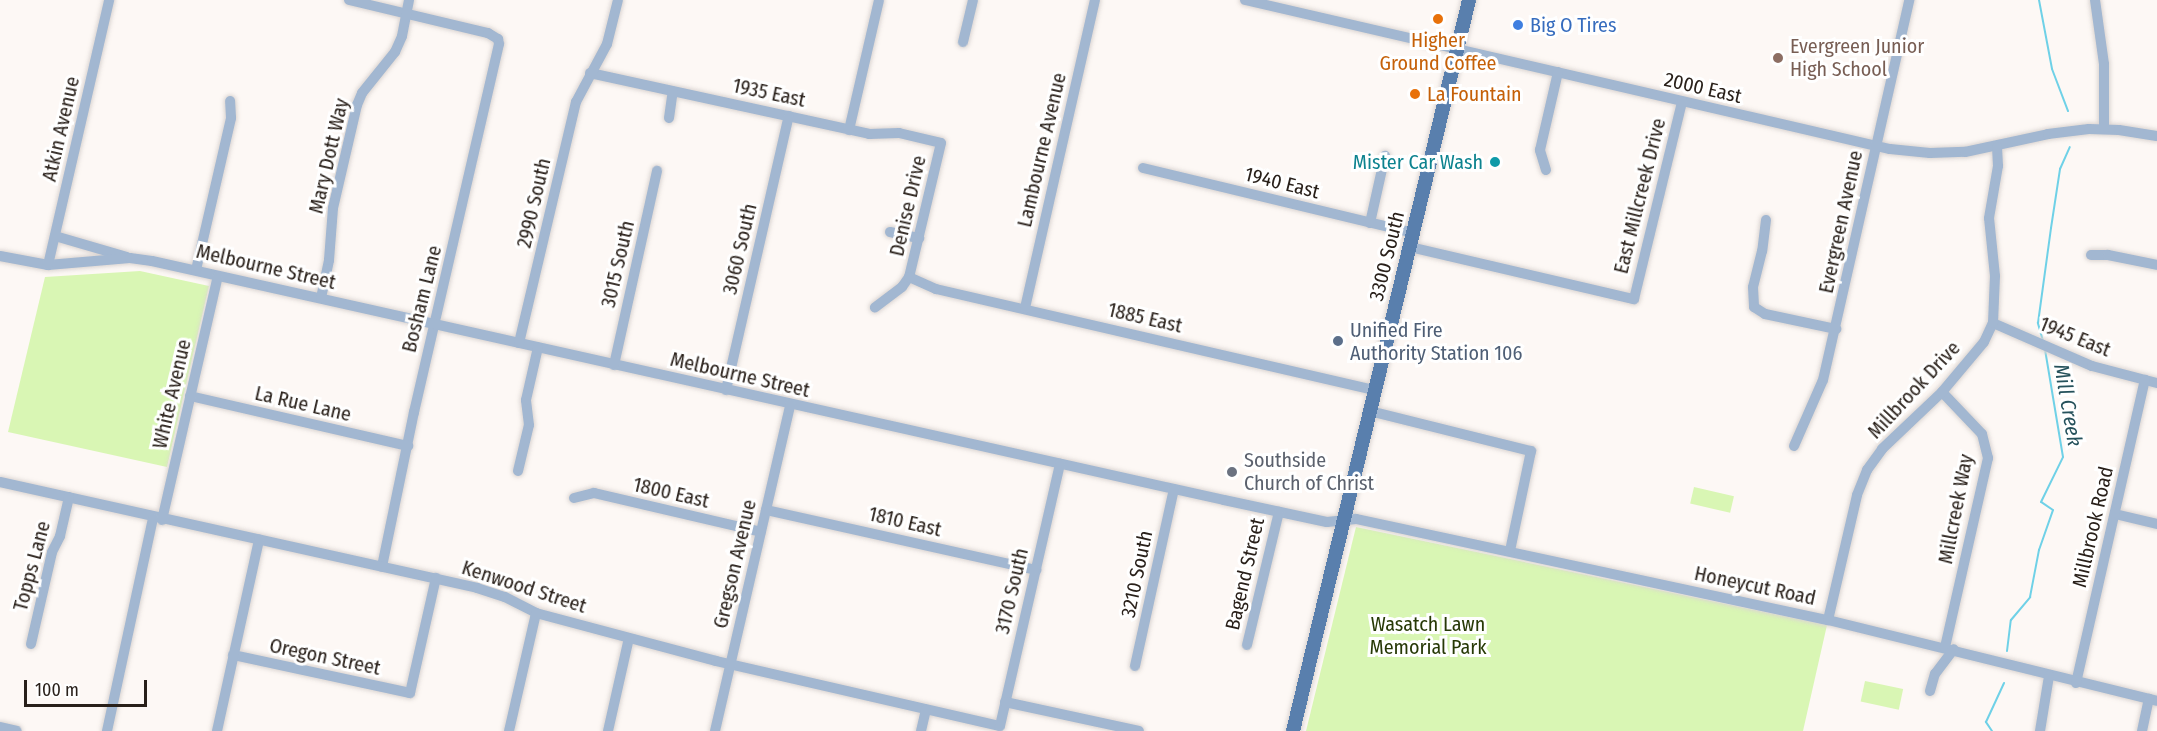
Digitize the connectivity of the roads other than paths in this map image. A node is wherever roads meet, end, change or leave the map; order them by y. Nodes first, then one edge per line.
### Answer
1 (109, 0) edge
2 (350, 0) edge
3 (409, 0) edge
4 (618, 0) edge
5 (879, 0) edge
6 (973, 0) edge
7 (1095, 0) edge
8 (1245, 0) edge
9 (1469, 0) edge
10 (1909, 0) edge
11 (2095, 0) edge
12 (1267, 2) edge
13 (407, 14) junction
14 (963, 42) dead end
15 (1458, 49) junction
16 (1558, 72) junction
17 (590, 73) junction
18 (673, 91) junction
19 (230, 101) dead end
20 (1682, 102) junction
21 (789, 116) junction
22 (669, 118) dead end
23 (2104, 129) junction
24 (849, 130) junction
25 (2157, 135) edge
26 (942, 143) joint
27 (1876, 146) junction
28 (1997, 147) junction
29 (1385, 156) dead end
30 (1143, 168) dead end
31 (1546, 170) dead end
32 (657, 171) dead end
33 (1766, 220) dead end
34 (1370, 223) junction
35 (890, 232) dead end
36 (1413, 233) junction
37 (55, 236) junction
38 (919, 238) junction
39 (1410, 248) junction
40 (2091, 255) dead end
41 (0, 256) edge
42 (130, 258) junction
43 (48, 265) junction
44 (2157, 266) edge
45 (196, 270) junction
46 (218, 276) junction
47 (909, 277) junction
48 (321, 298) junction
49 (875, 307) dead end
50 (1025, 308) junction
51 (1993, 323) junction
52 (434, 324) junction
53 (1836, 329) junction
54 (519, 343) junction
55 (538, 347) junction
56 (614, 365) junction
57 (2145, 380) junction
58 (2157, 383) edge
59 (726, 390) junction
60 (1375, 390) junction
61 (1942, 392) junction
62 (190, 396) junction
63 (789, 405) junction
64 (1370, 411) junction
65 (408, 446) junction
66 (1794, 446) dead end
67 (1060, 464) junction
68 (518, 471) dead end
69 (0, 482) edge
70 (1174, 489) junction
71 (69, 497) junction
72 (574, 498) dead end
73 (766, 510) junction
74 (1278, 512) junction
75 (2115, 514) junction
76 (158, 519) junction
77 (1342, 520) junction
78 (2157, 524) edge
79 (760, 532) junction
80 (259, 540) junction
81 (1510, 551) junction
82 (382, 567) junction
83 (1036, 570) junction
84 (436, 578) junction
85 (536, 614) junction
86 (1828, 620) junction
87 (629, 638) junction
88 (31, 644) dead end
89 (1247, 645) dead end
90 (1949, 648) junction
91 (233, 655) junction
92 (730, 664) junction
93 (1135, 666) dead end
94 (2049, 676) junction
95 (2076, 682) junction
96 (1930, 691) dead end
97 (2153, 700) edge
98 (1005, 702) junction
99 (926, 710) junction
100 (1000, 726) joint
101 (0, 727) edge
102 (17, 731) edge
103 (106, 731) edge
104 (217, 731) edge
105 (509, 731) edge
106 (608, 731) edge
107 (715, 731) edge
108 (921, 731) edge
109 (1139, 731) edge
110 (1293, 731) edge
111 (2040, 731) edge
112 (2142, 731) edge

1 - 37 street, Atkin Avenue
2 - 13 street
3 - 13 street, Mary Dott Way
4 - 17 street, 2990 South
5 - 24 street
6 - 14 street
7 - 50 street, Lambourne Avenue
8 - 12 street, 2000 East
9 - 15 main road, 3300 South
10 - 27 street, Evergreen Avenue
11 - 23 street
12 - 15 street, 2000 East
13 - 48 street, Mary Dott Way
13 - 52 street, Bosham Lane
15 - 16 street, 2000 East
15 - 36 main road, 3300 South
16 - 20 street, 2000 East
16 - 31 street
17 - 18 street, 1935 East
17 - 54 street, 2990 South
18 - 21 street, 1935 East
18 - 22 street
19 - 45 street
20 - 27 street, 2000 East
20 - 39 street, East Millcreek Drive
21 - 24 street, 1935 East
21 - 59 street, 3060 South
23 - 25 street, 2000 East
23 - 28 street, 2000 East
24 - 26 street, 1935 East
26 - 38 street, Denise Drive
27 - 28 street, 2000 East
27 - 53 street, Evergreen Avenue
28 - 51 street, Millbrook Drive
29 - 34 street
30 - 34 street, 1940 East
32 - 56 street, 3015 South
33 - 53 street
34 - 36 street, 1940 East
35 - 38 street
36 - 39 main road, 3300 South
37 - 42 street, Melbourne Street
37 - 43 street, Atkin Avenue
38 - 47 street, Denise Drive
39 - 60 main road, 3300 South
40 - 44 street
41 - 43 street, Melbourne Street
42 - 43 street, Melbourne Street
42 - 45 street, Melbourne Street
45 - 46 street, Melbourne Street
46 - 48 street, Melbourne Street
46 - 62 street, White Avenue
47 - 49 street
47 - 50 street, 1885 East
48 - 52 street, Melbourne Street
50 - 60 street, 1885 East
51 - 57 street, 1945 East
51 - 61 street, Millbrook Drive
52 - 54 street, Melbourne Street
52 - 65 street, Bosham Lane
53 - 66 street, Evergreen Avenue
54 - 55 street, Melbourne Street
55 - 56 street, Melbourne Street
55 - 68 street
56 - 59 street, Melbourne Street
57 - 58 street, 1945 East
57 - 75 street, Millbrook Road
59 - 63 street, Melbourne Street
60 - 64 main road, 3300 South
61 - 86 street, Millbrook Drive
61 - 90 street, Millcreek Way
62 - 65 street, La Rue Lane
62 - 76 street, White Avenue
63 - 67 street, Melbourne Street
63 - 73 street, Gregson Avenue
64 - 77 main road, 3300 South
64 - 81 street
65 - 82 street, Bosham Lane
67 - 70 street, Melbourne Street
67 - 83 street, 3170 South
69 - 71 street, Kenwood Street
70 - 74 street, Melbourne Street
70 - 93 street, 3210 South
71 - 76 street, Kenwood Street
71 - 88 street, Topps Lane
72 - 79 street, 1800 East
73 - 79 street, Gregson Avenue
73 - 83 street, 1810 East
74 - 77 street, Melbourne Street
74 - 89 street, Bagend Street
75 - 78 street
75 - 95 street, Millbrook Road
76 - 80 street, Kenwood Street
76 - 103 street, White Avenue
77 - 81 street, Honeycut Road
77 - 110 main road, 3300 South
79 - 92 street, Gregson Avenue
80 - 82 street, Kenwood Street
80 - 91 street
81 - 86 street, Honeycut Road
82 - 84 street, Kenwood Street
83 - 98 street, 3170 South
84 - 85 street, Kenwood Street
84 - 91 street, Oregon Street
85 - 87 street, Kenwood Street
85 - 105 street
86 - 90 street, Honeycut Road
87 - 92 street, Kenwood Street
87 - 106 street
90 - 94 street, Honeycut Road
90 - 96 street
91 - 104 street
92 - 99 street, Kenwood Street
92 - 107 street, Gregson Avenue
94 - 95 street, Honeycut Road
94 - 111 street
95 - 97 street, Honeycut Road
97 - 112 street
98 - 100 street, 3170 South
98 - 109 street
99 - 100 street, Kenwood Street
99 - 108 street
101 - 102 street

